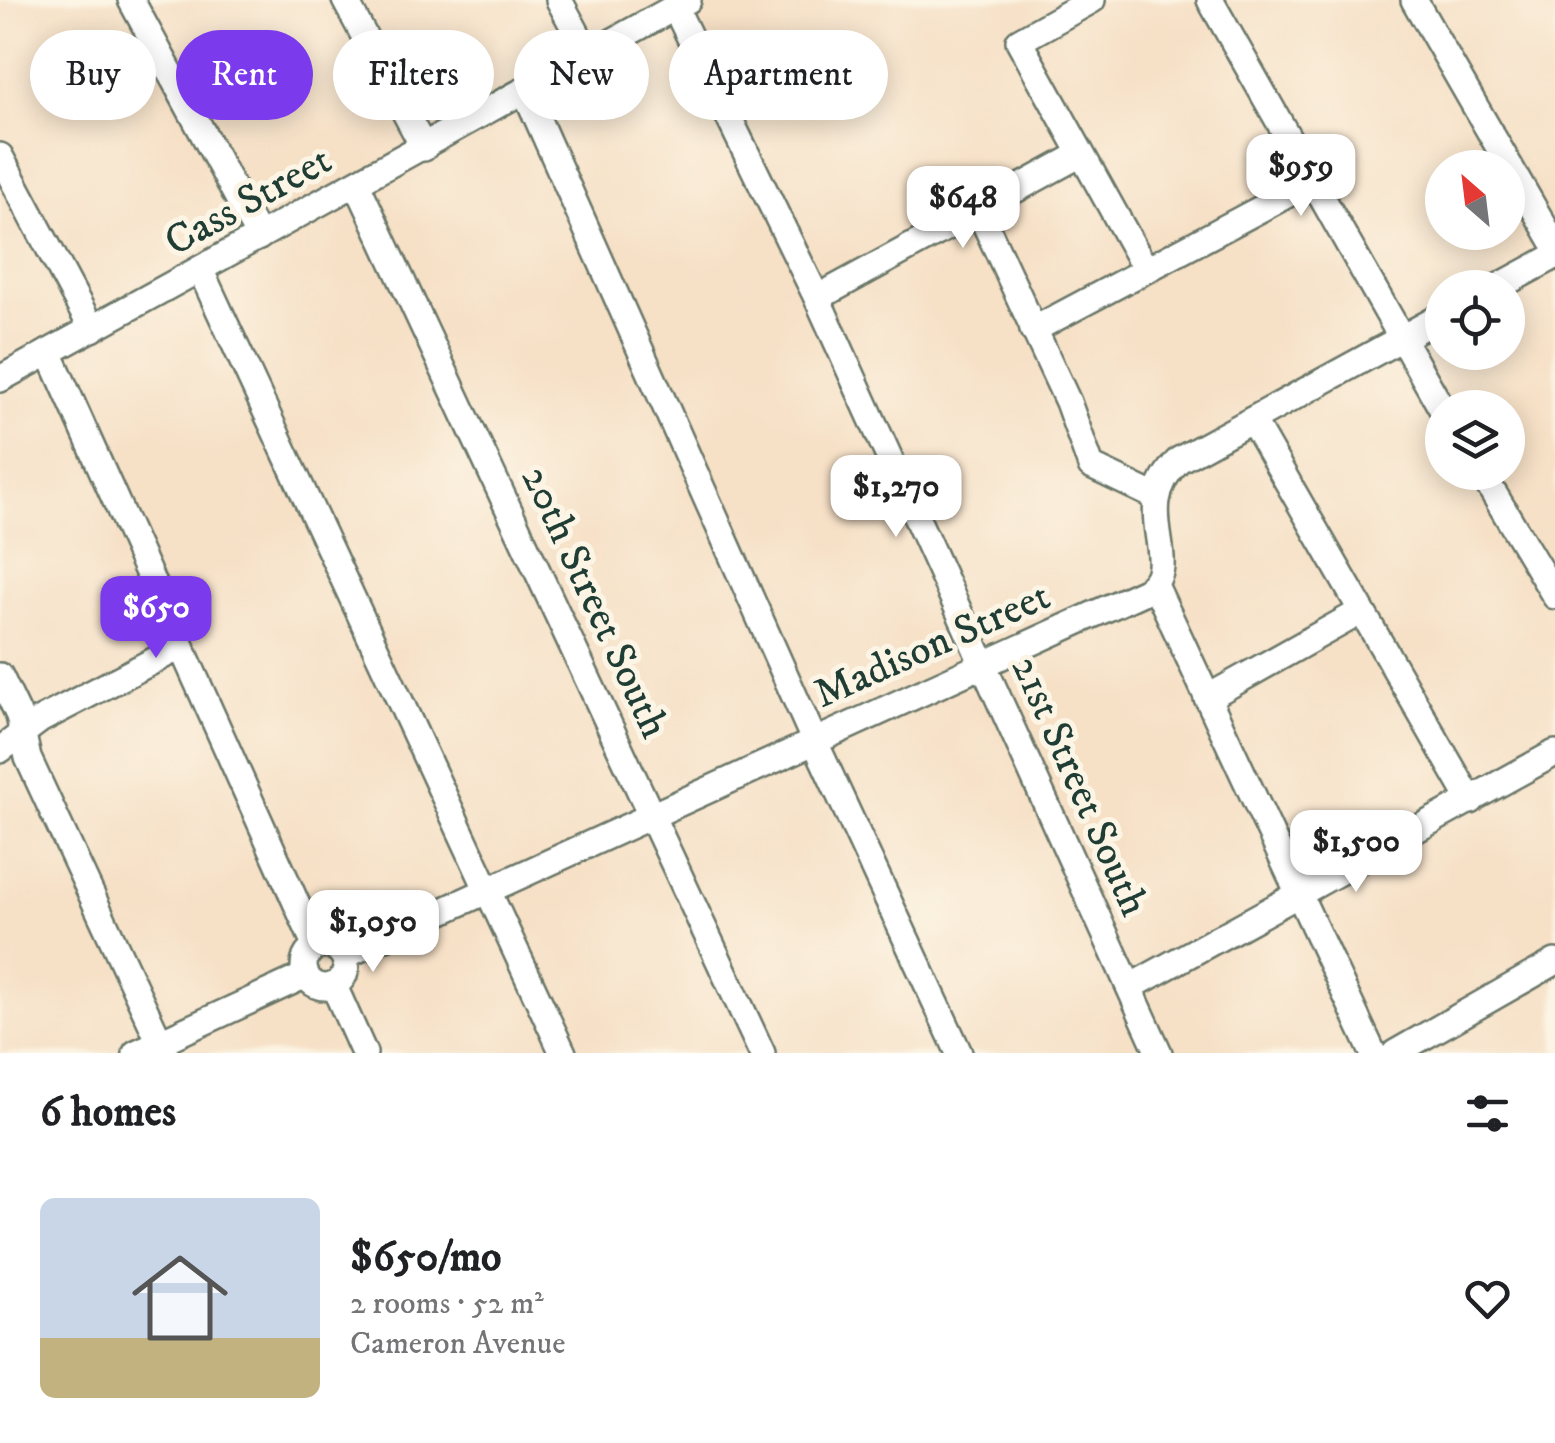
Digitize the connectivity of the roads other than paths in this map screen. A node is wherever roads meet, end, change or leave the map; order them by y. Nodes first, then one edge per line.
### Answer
1 (131, 0) edge
2 (345, 0) edge
3 (559, 0) edge
4 (1092, 0) edge
5 (1210, 0) edge
6 (1414, 0) edge
7 (682, 3) edge
8 (575, 30) edge
9 (635, 30) edge
10 (514, 97) edge
11 (538, 120) edge
12 (424, 148) junction
13 (1082, 154) junction
14 (0, 156) edge
15 (1311, 182) junction
16 (357, 184) junction
17 (979, 211) junction
18 (259, 237) junction
19 (1555, 245) edge
20 (1555, 256) edge
21 (200, 269) junction
22 (1146, 270) junction
23 (1525, 272) edge
24 (817, 298) junction
25 (1425, 325) edge
26 (92, 329) junction
27 (1033, 330) junction
28 (1400, 339) junction
29 (50, 352) junction
30 (0, 379) edge
31 (1431, 390) edge
32 (1252, 420) junction
33 (1492, 490) edge
34 (1154, 496) junction
35 (1155, 584) junction
36 (1555, 596) edge
37 (1360, 612) junction
38 (180, 648) junction
39 (983, 664) junction
40 (0, 676) edge
41 (1207, 698) junction
42 (24, 732) junction
43 (814, 740) junction
44 (0, 750) edge
45 (1555, 754) edge
46 (1470, 802) junction
47 (654, 814) junction
48 (489, 890) junction
49 (1301, 894) junction
50 (316, 947) junction
51 (344, 956) junction
52 (1555, 962) edge
53 (306, 975) junction
54 (334, 986) junction
55 (1130, 987) junction
56 (154, 1049) edge
57 (364, 1053) edge
58 (564, 1053) edge
59 (762, 1053) edge
60 (959, 1053) edge
61 (1159, 1053) edge
62 (1372, 1053) edge
63 (1394, 1053) edge

1 - 18 street
2 - 12 street
3 - 8 street
4 - 13 street
5 - 15 street
6 - 19 street
7 - 9 street, Cass Street
7 - 24 street, 21st Street South
10 - 12 street, Cass Street
11 - 43 street
12 - 16 street, Cass Street
13 - 17 street
13 - 22 street
14 - 26 street
15 - 22 street
15 - 28 street
16 - 18 street, Cass Street
16 - 47 street, 20th Street South
17 - 24 street
17 - 27 street
18 - 21 street, Cass Street
20 - 23 street
21 - 26 street, Cass Street
21 - 48 street
22 - 27 street
24 - 39 street, 21st Street South
25 - 28 street
26 - 29 street, Cass Street
27 - 34 street
28 - 31 street
28 - 32 street
29 - 30 street, Cass Street
29 - 38 street
32 - 34 street
32 - 37 street
33 - 36 street
34 - 35 street
35 - 39 street, Madison Street
35 - 41 street
37 - 41 street
37 - 46 street
38 - 42 street
38 - 50 street
39 - 43 street, Madison Street
39 - 55 street, 21st Street South
40 - 42 street
41 - 49 street
42 - 44 street
42 - 56 street
43 - 47 street, Madison Street
43 - 60 street
45 - 46 street
46 - 49 street
47 - 48 street, Madison Street
47 - 59 street, 20th Street South
48 - 51 street, Madison Street
48 - 58 street
49 - 55 street
49 - 62 street
50 - 51 street
50 - 53 street
51 - 54 street
52 - 63 street
53 - 54 street
53 - 56 street
54 - 57 street
55 - 61 street, 21st Street South

